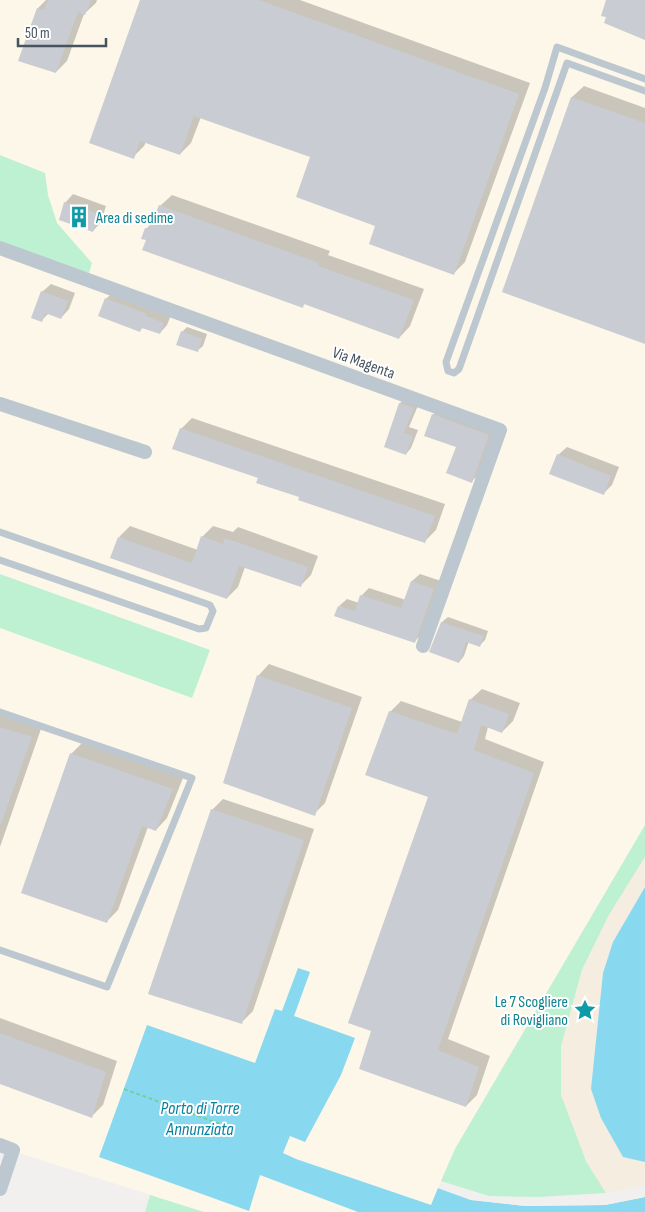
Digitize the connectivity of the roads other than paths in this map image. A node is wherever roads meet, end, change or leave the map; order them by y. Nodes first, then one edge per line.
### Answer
1 (645, 79) edge
2 (645, 91) edge
3 (0, 248) edge
4 (0, 404) edge
5 (145, 452) dead end
6 (0, 532) edge
7 (0, 560) edge
8 (423, 646) dead end
9 (0, 712) edge
10 (0, 950) edge
11 (7, 1148) edge
12 (0, 1188) edge

1 - 2 lane
3 - 8 street, Via Magenta
4 - 5 street
6 - 7 lane
9 - 10 lane
11 - 12 street

